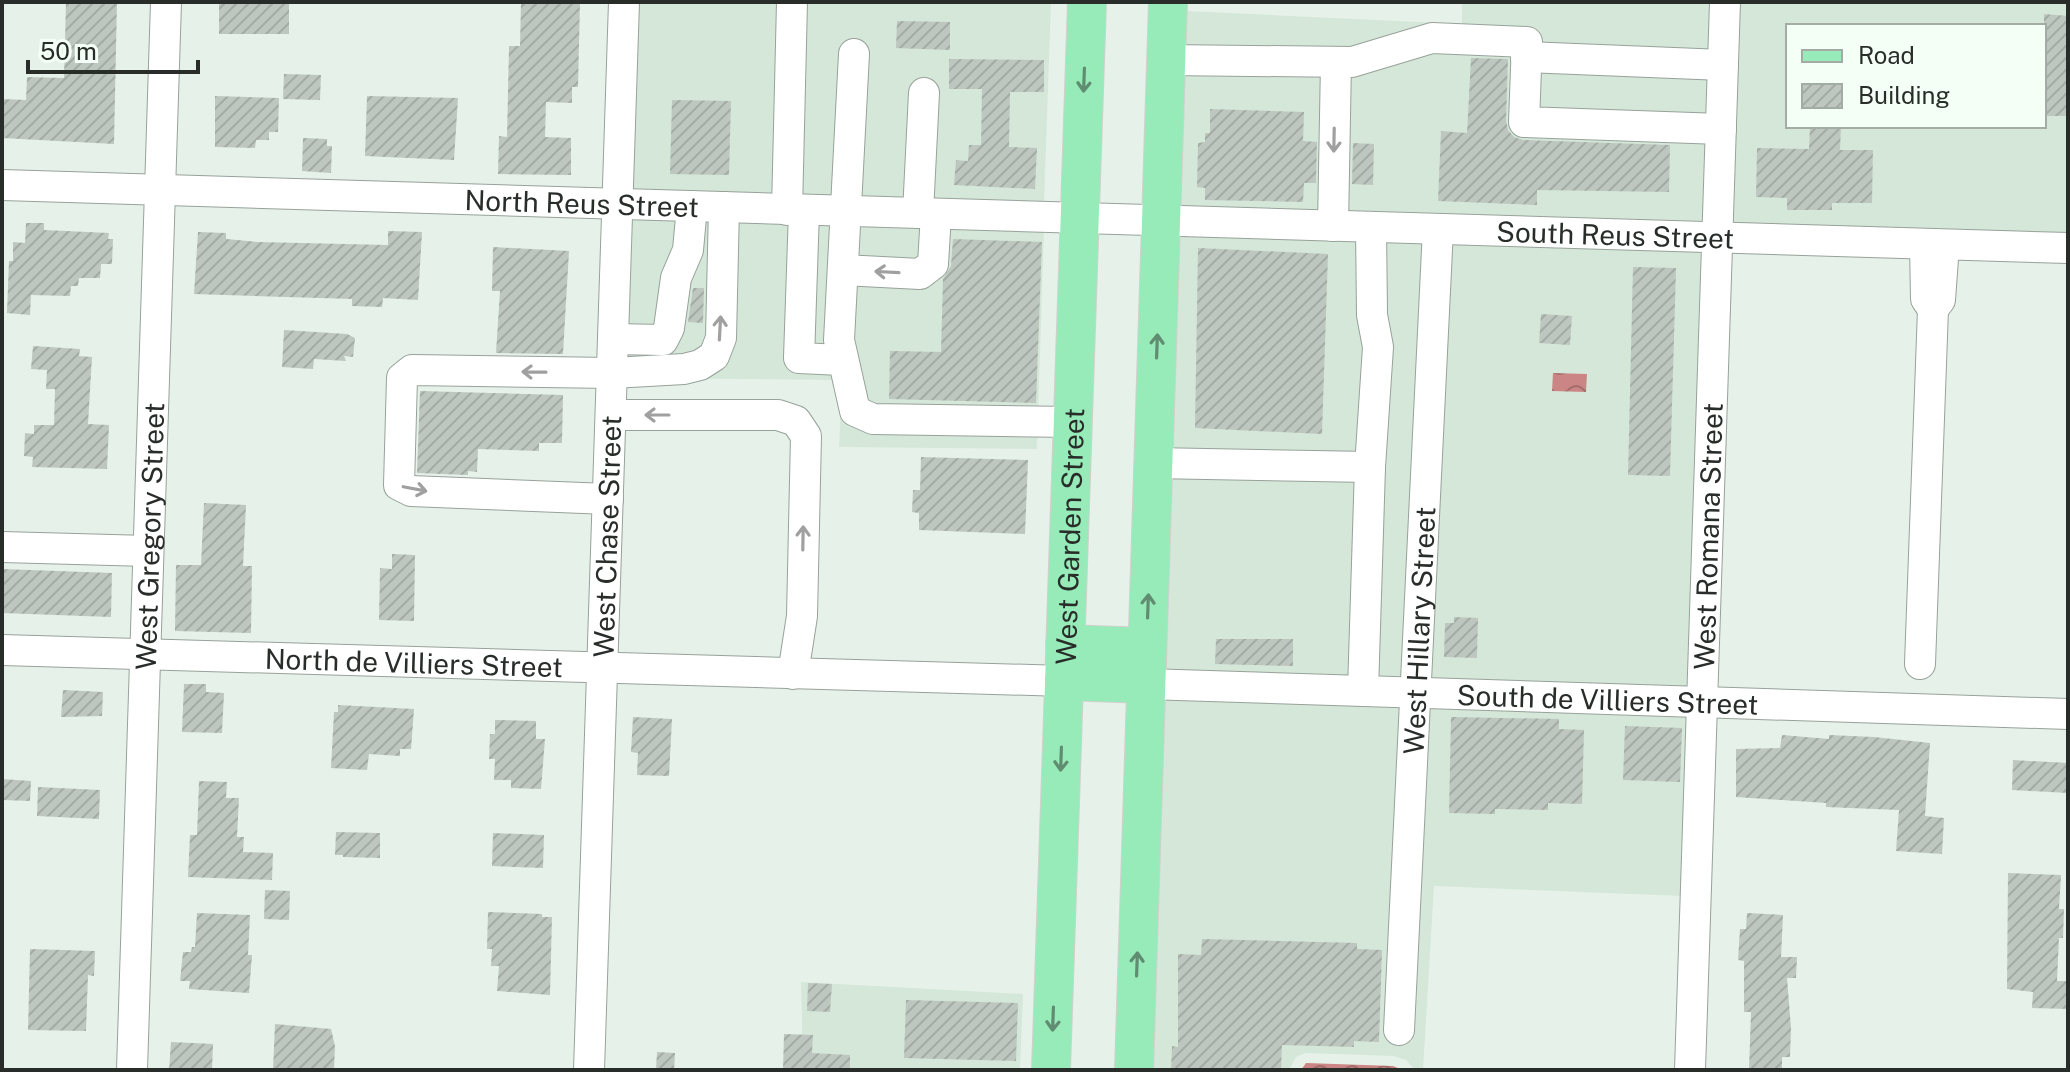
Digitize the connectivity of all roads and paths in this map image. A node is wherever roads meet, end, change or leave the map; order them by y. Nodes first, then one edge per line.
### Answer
1 (166, 2) edge
2 (624, 2) edge
3 (792, 2) edge
4 (1087, 2) edge
5 (1168, 2) edge
6 (1725, 2) edge
7 (854, 54) dead end
8 (1526, 57) junction
9 (1166, 60) junction
10 (1336, 62) junction
11 (1723, 65) junction
12 (924, 93) dead end
13 (1721, 129) junction
14 (2, 185) edge
15 (160, 190) junction
16 (618, 204) junction
17 (692, 206) junction
18 (724, 207) junction
19 (795, 210) junction
20 (847, 211) junction
21 (927, 213) junction
22 (1080, 218) junction
23 (1161, 220) junction
24 (1333, 226) junction
25 (1371, 227) junction
26 (1438, 229) junction
27 (1717, 238) junction
28 (1934, 244) junction
29 (2068, 248) edge
30 (843, 270) junction
31 (613, 339) junction
32 (842, 360) junction
33 (612, 373) junction
34 (611, 415) junction
35 (1073, 422) junction
36 (1153, 463) junction
37 (1370, 467) junction
38 (608, 499) junction
39 (2, 547) edge
40 (148, 551) junction
41 (1065, 644) junction
42 (2, 650) edge
43 (145, 655) junction
44 (1146, 665) junction
45 (602, 668) junction
46 (793, 674) junction
47 (1064, 681) junction
48 (1363, 691) junction
49 (1415, 693) junction
50 (1702, 703) junction
51 (1920, 709) junction
52 (2068, 714) edge
53 (1399, 1030) dead end
54 (132, 1070) edge
55 (589, 1070) edge
56 (1051, 1070) edge
57 (1134, 1070) edge
58 (1690, 1070) edge

1 - 15 street, West Gregory Street
2 - 16 street, West Chase Street
3 - 19 street
4 -> 22 main road, West Garden Street
5 - 9 main road
6 - 11 street, West Romana Street
7 - 20 street
8 - 10 street
8 - 11 street
8 - 13 street
9 - 10 street
9 - 23 main road
10 -> 24 street
11 - 13 street, West Romana Street
12 - 21 street
13 - 27 street, West Romana Street
14 - 15 street, North Reus Street
15 - 16 street, North Reus Street
15 - 40 street, West Gregory Street
16 - 17 street, North Reus Street
16 - 31 street, West Chase Street
17 - 18 street, North Reus Street
17 - 31 street
18 - 19 street, North Reus Street
33 -> 18 street
19 - 20 street, North Reus Street
19 - 32 street
20 - 21 street, North Reus Street
20 - 30 street
21 - 22 street, North Reus Street
21 -> 30 street
22 - 23 street, North Reus Street
22 - 35 main road, West Garden Street
23 - 24 street, South Reus Street
36 -> 23 main road
24 - 25 street, South Reus Street
25 - 26 street, South Reus Street
25 - 37 street
26 - 27 street, South Reus Street
26 - 49 street, West Hillary Street
27 - 28 street, South Reus Street
27 - 50 street, West Romana Street
28 - 29 street, South Reus Street
28 - 51 street
30 - 32 street
31 - 33 street, West Chase Street
32 - 35 street
33 - 34 street, West Chase Street
33 -> 38 street
34 - 38 street, West Chase Street
46 -> 34 street
35 - 41 main road, West Garden Street
36 - 37 street
44 -> 36 main road
37 - 48 street
38 - 45 street, West Chase Street
39 - 40 street
40 - 43 street, West Gregory Street
41 - 44 main road
41 - 47 main road, West Garden Street
42 - 43 street, North de Villiers Street
43 - 45 street, North de Villiers Street
43 - 54 street, West Gregory Street
44 - 47 main road
44 - 48 street, South de Villiers Street
57 -> 44 main road
45 - 46 street, North de Villiers Street
45 - 55 street, West Chase Street
46 - 47 street, North de Villiers Street
47 -> 56 main road, West Garden Street
48 - 49 street, South de Villiers Street
49 - 50 street, South de Villiers Street
49 - 53 street, West Hillary Street
50 - 51 street, South de Villiers Street
50 - 58 street, West Romana Street
51 - 52 street, South de Villiers Street

